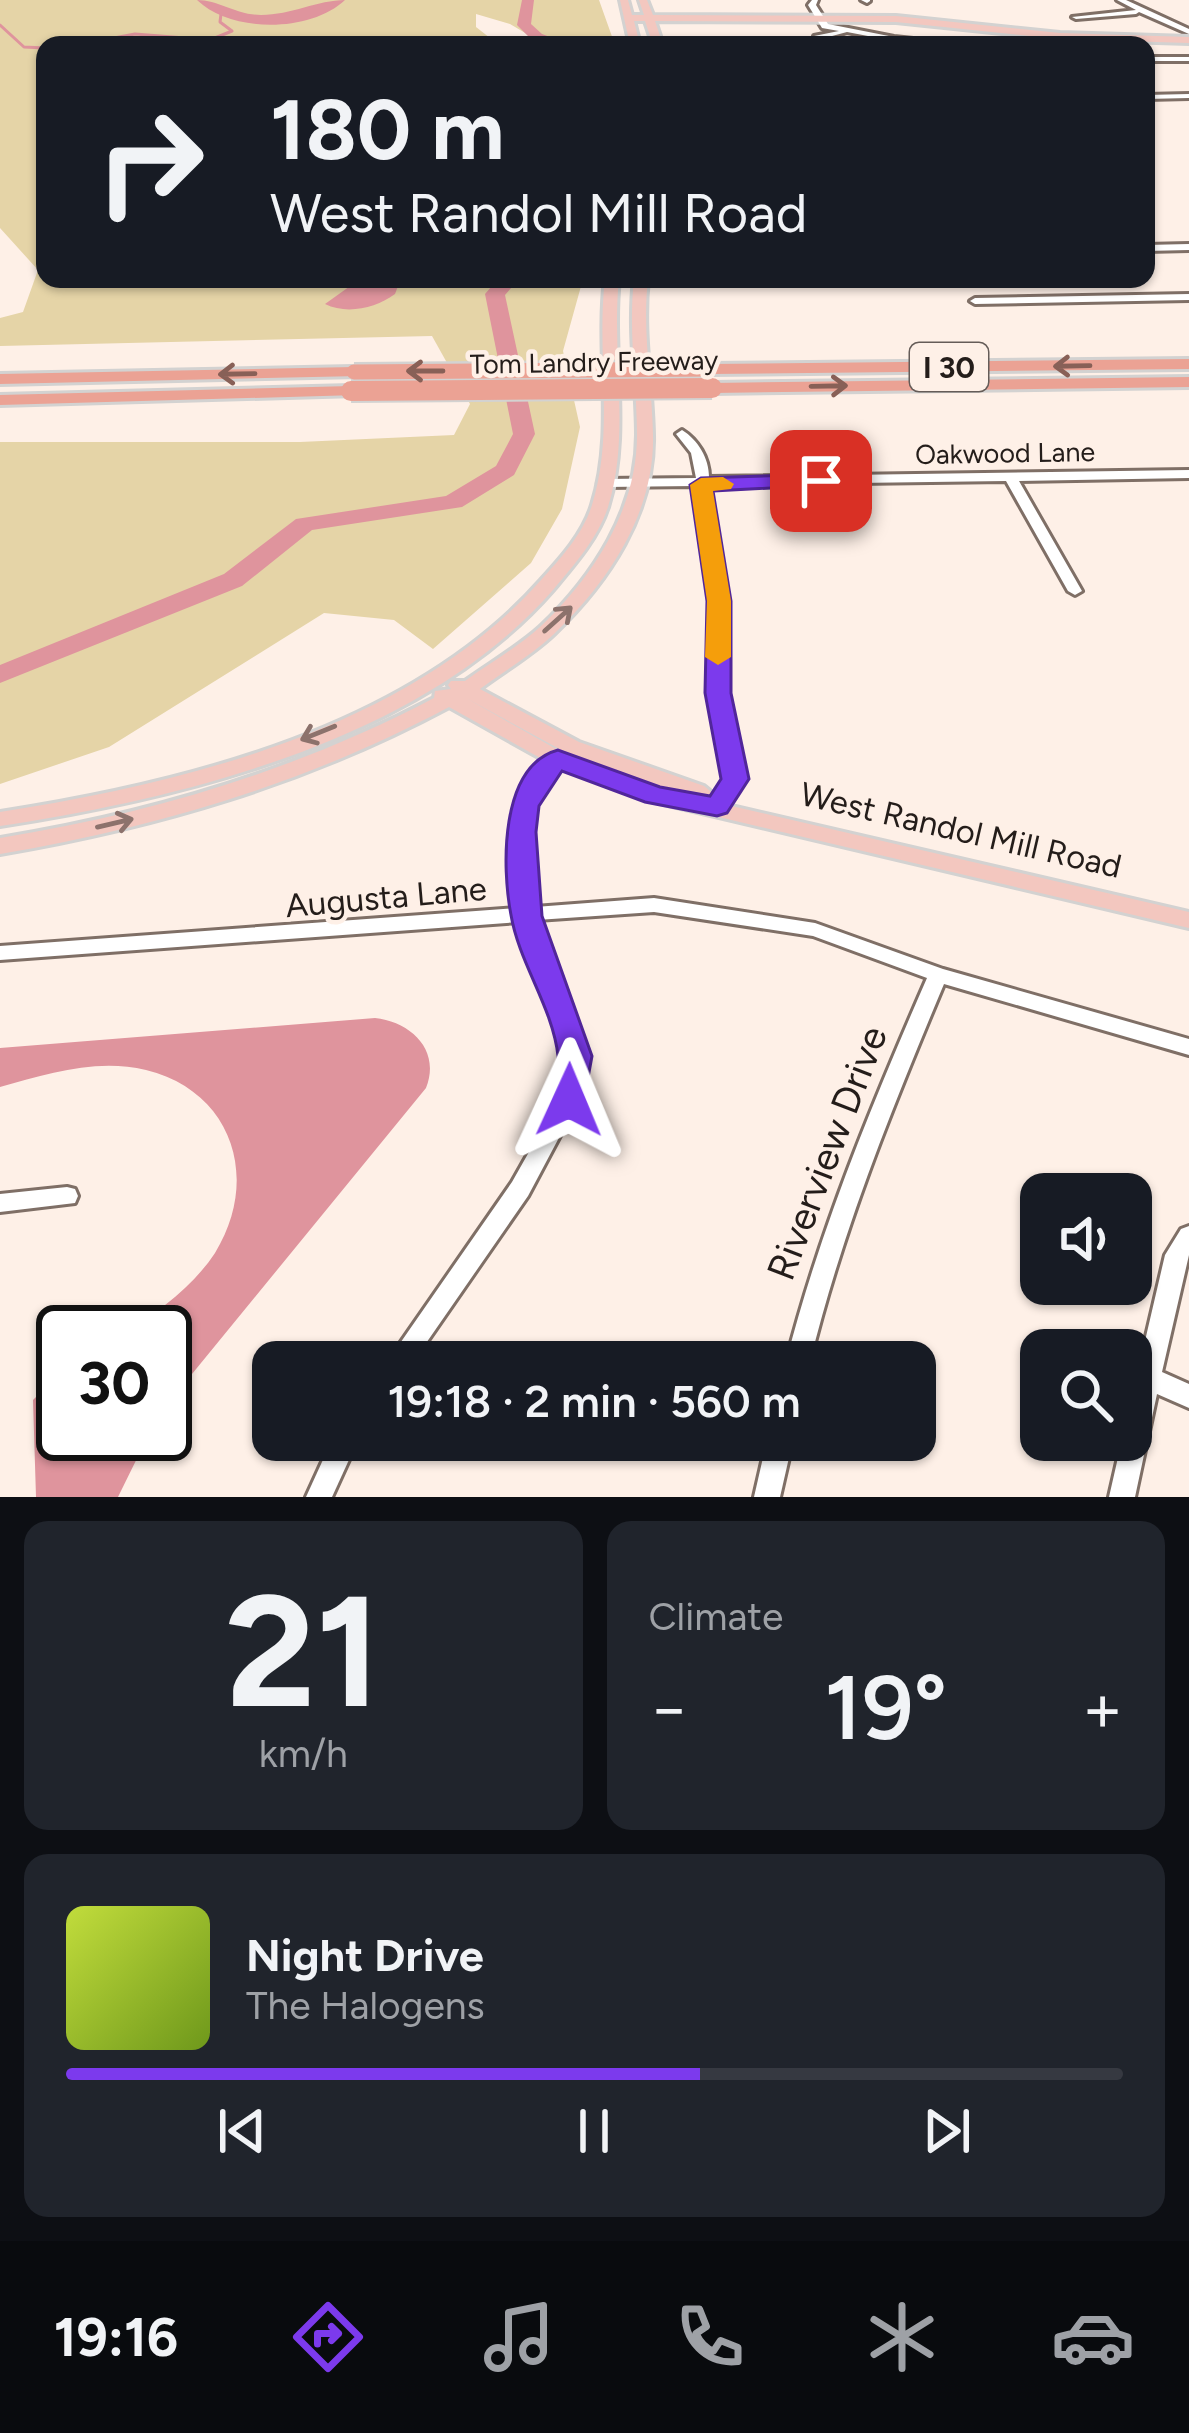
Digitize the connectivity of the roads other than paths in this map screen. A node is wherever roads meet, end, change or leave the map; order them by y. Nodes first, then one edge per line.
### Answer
1 (624, 0) edge
2 (815, 0) edge
3 (1120, 0) edge
4 (1137, 12) junction
5 (1076, 16) dead end
6 (820, 19) junction
7 (629, 21) junction
8 (679, 21) junction
9 (651, 22) edge
10 (848, 31) junction
11 (633, 36) edge
12 (827, 36) edge
13 (890, 36) edge
14 (1150, 36) edge
15 (1155, 36) edge
16 (1189, 38) edge
17 (1155, 59) edge
18 (1189, 59) edge
19 (1189, 96) edge
20 (1155, 97) edge
21 (1189, 247) edge
22 (1155, 248) edge
23 (611, 288) edge
24 (641, 288) edge
25 (1189, 297) edge
26 (974, 301) dead end
27 (1189, 364) edge
28 (0, 379) edge
29 (711, 379) junction
30 (353, 381) junction
31 (1189, 382) edge
32 (0, 400) edge
33 (682, 434) dead end
34 (1010, 476) junction
35 (1186, 478) edge
36 (605, 482) junction
37 (641, 485) junction
38 (701, 485) junction
39 (1075, 591) dead end
40 (433, 681) junction
41 (456, 694) junction
42 (558, 759) junction
43 (717, 806) junction
44 (0, 819) edge
45 (0, 846) edge
46 (526, 916) junction
47 (1189, 920) edge
48 (0, 953) edge
49 (938, 975) junction
50 (1189, 1046) edge
51 (67, 1196) dead end
52 (0, 1203) edge
53 (1189, 1236) edge
54 (414, 1341) edge
55 (803, 1341) edge
56 (1152, 1360) edge
57 (1152, 1380) edge
58 (1189, 1396) edge
59 (335, 1461) edge
60 (775, 1461) edge
61 (1130, 1461) edge
62 (319, 1497) edge
63 (767, 1497) edge
64 (1122, 1497) edge

1 - 7 main road
2 - 6 street
3 - 4 street
4 - 5 street
4 - 16 street
6 - 8 main road
6 - 10 street
6 - 14 main road
7 - 9 main road
7 - 11 main road
8 - 9 main road
8 - 9 main road
10 - 12 street
10 - 13 street
15 - 16 main road
17 - 18 street
19 - 20 street
21 - 22 street
23 - 36 main road
24 - 37 main road
25 - 26 street
27 -> 29 highway, Tom Landry Freeway / I 30
30 -> 28 highway, Tom Landry Freeway / I 30
29 - 30 highway, Tom Landry Freeway / I 30, bridge
29 -> 31 highway, Tom Landry Freeway / I 30
30 - 32 highway, Tom Landry Freeway / I 30
33 - 38 street
34 - 35 street, Oakwood Lane
34 - 38 street, Oakwood Lane
34 - 39 street
36 - 37 street, Oakwood Lane
36 - 40 main road
37 - 38 street, Oakwood Lane
41 -> 37 main road
38 - 43 street
40 - 41 main road, West Randol Mill Road
40 -> 44 main road
41 - 42 main road, West Randol Mill Road
41 - 43 main road, West Randol Mill Road
45 -> 41 main road
42 - 43 main road, West Randol Mill Road
42 - 46 street
43 - 47 main road, West Randol Mill Road
46 - 48 street, Augusta Lane
46 - 49 street, Augusta Lane
46 - 54 street
49 - 50 street, Augusta Lane
49 - 55 street, Riverview Drive
51 - 52 street
53 - 56 street
57 - 58 street
59 - 62 street
60 - 63 street
61 - 64 street

